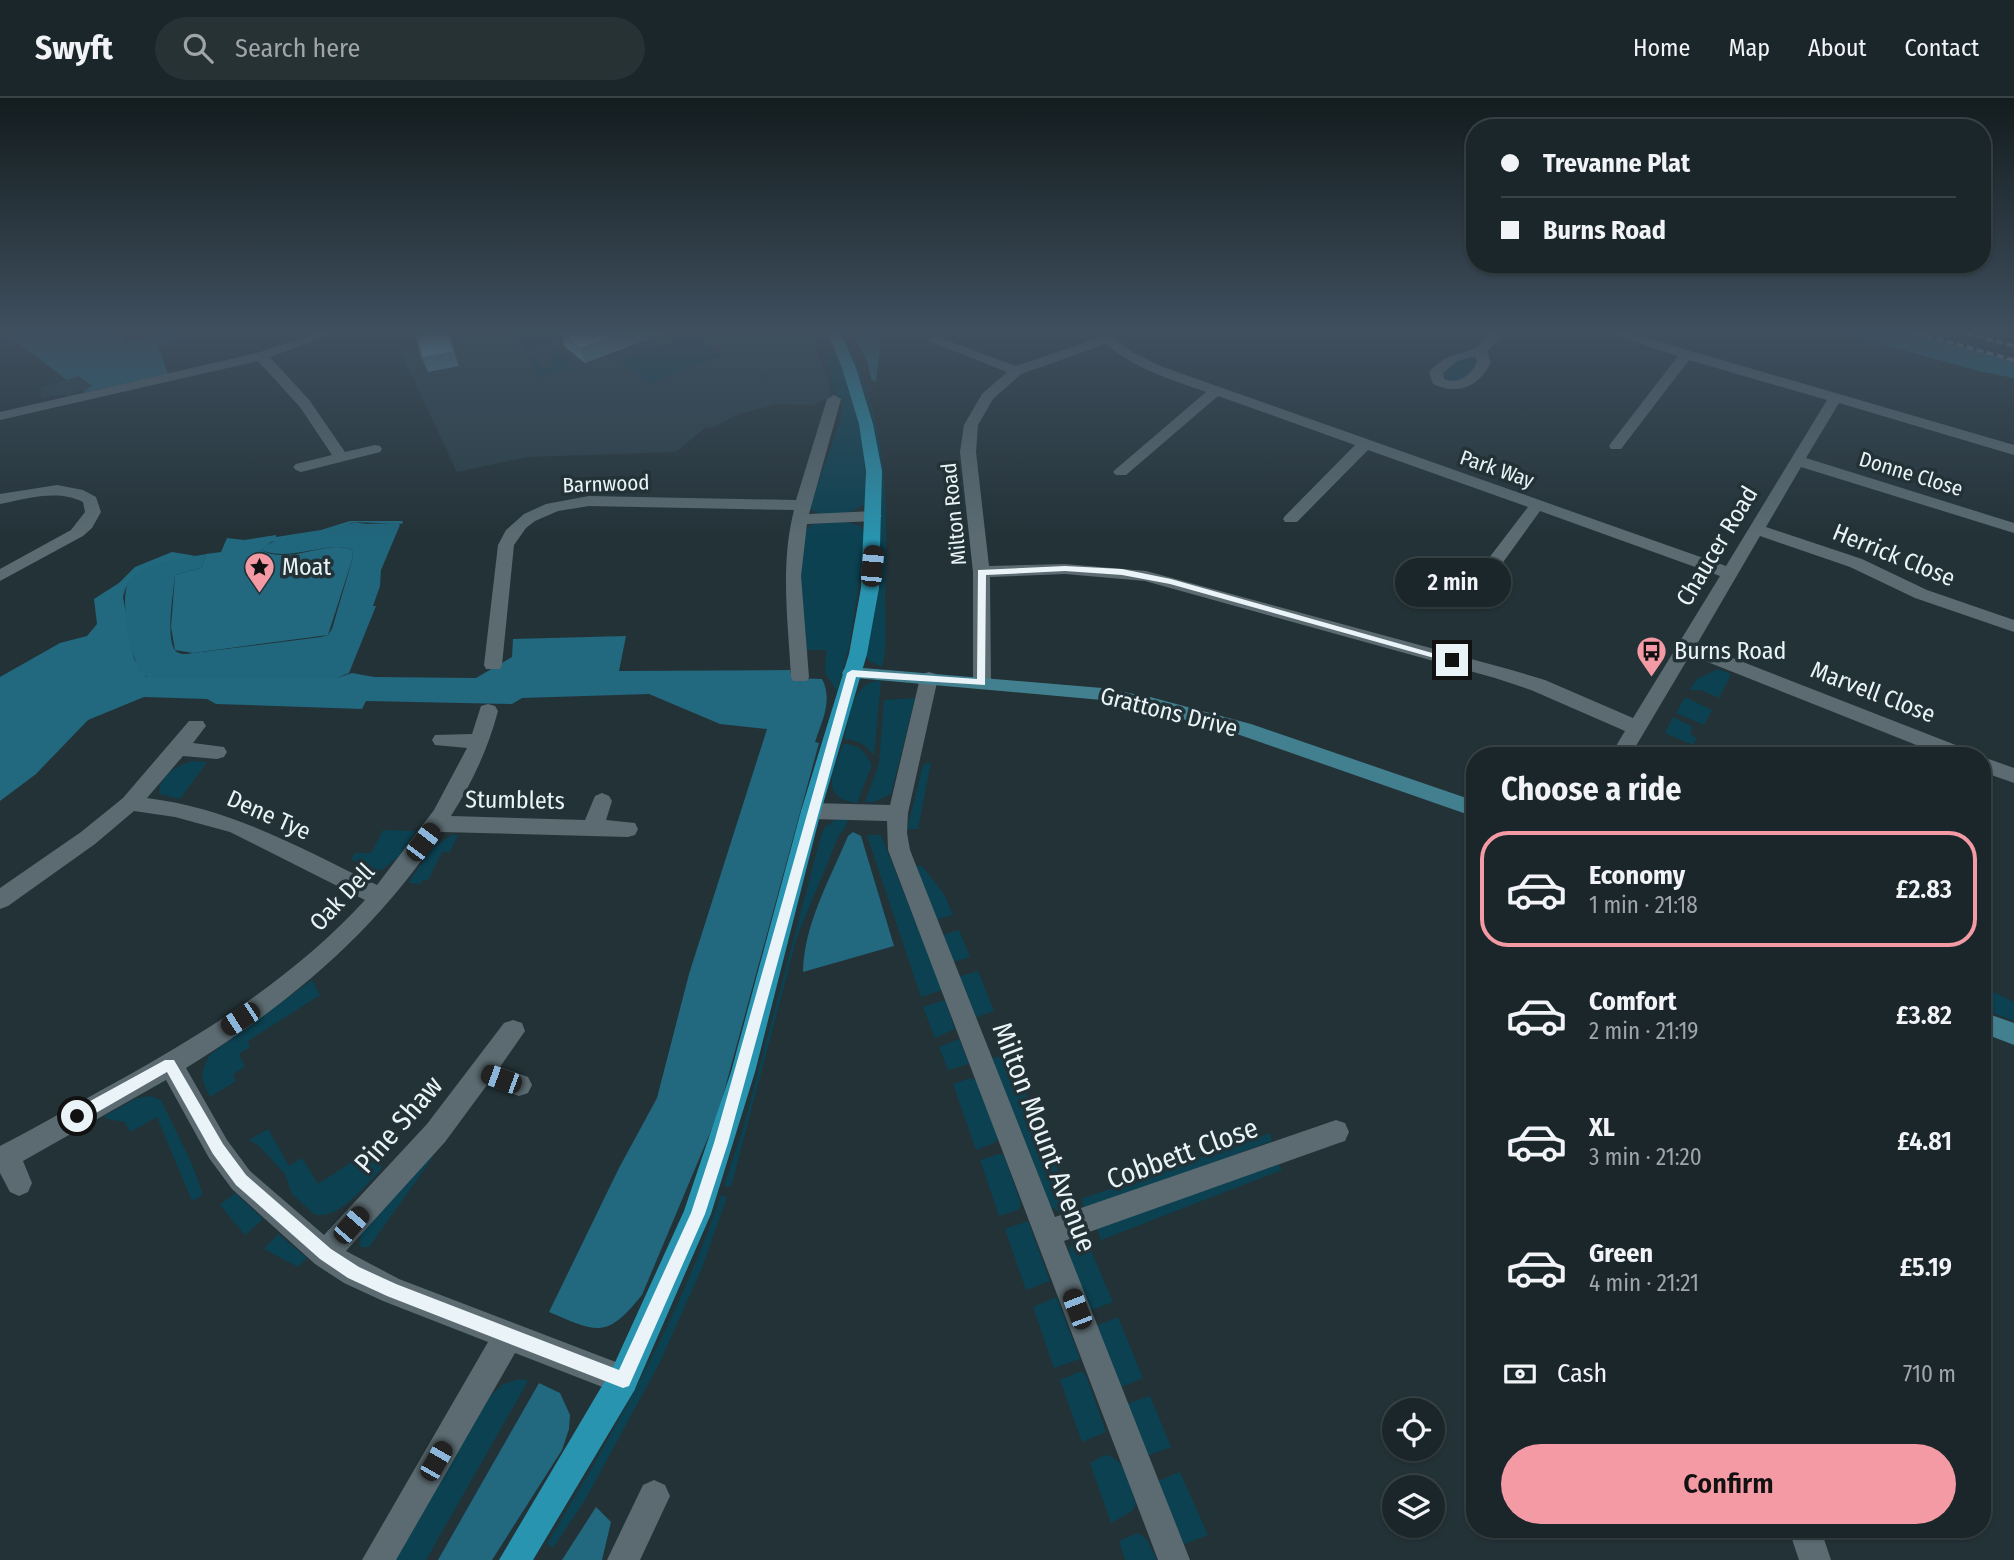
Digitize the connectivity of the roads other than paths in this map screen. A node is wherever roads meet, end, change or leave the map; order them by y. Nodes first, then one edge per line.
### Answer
1 (64, 401) edge
2 (305, 401) edge
3 (833, 401) edge
4 (859, 401) edge
5 (984, 401) edge
6 (1203, 401) edge
7 (1244, 401) edge
8 (1650, 401) edge
9 (1833, 401) edge
10 (1846, 401) edge
11 (0, 416) edge
12 (1365, 444) junction
13 (1616, 446) dead end
14 (375, 449) dead end
15 (2014, 450) edge
16 (341, 457) junction
17 (1796, 460) junction
18 (301, 467) dead end
19 (1121, 472) dead end
20 (0, 499) edge
21 (1537, 505) junction
22 (801, 512) junction
23 (874, 516) junction
24 (1291, 519) dead end
25 (2014, 528) edge
26 (1755, 530) junction
27 (981, 572) junction
28 (1729, 573) junction
29 (1485, 575) dead end
30 (0, 576) edge
31 (2014, 626) edge
32 (1685, 646) junction
33 (494, 665) dead end
34 (852, 673) junction
35 (800, 677) dead end
36 (929, 678) junction
37 (982, 682) junction
38 (488, 711) dead end
39 (195, 726) dead end
40 (1637, 728) junction
41 (442, 740) dead end
42 (479, 741) junction
43 (1625, 747) edge
44 (1941, 747) edge
45 (178, 750) junction
46 (217, 752) dead end
47 (1991, 767) edge
48 (2014, 776) edge
49 (602, 801) dead end
50 (130, 803) junction
51 (1466, 806) edge
52 (811, 811) junction
53 (898, 813) junction
54 (436, 824) junction
55 (593, 828) junction
56 (628, 829) dead end
57 (380, 898) junction
58 (0, 900) edge
59 (1991, 1025) edge
60 (513, 1031) dead end
61 (2014, 1034) edge
62 (170, 1064) junction
63 (483, 1072) junction
64 (519, 1085) dead end
65 (1336, 1132) dead end
66 (4, 1157) edge
67 (19, 1183) dead end
68 (1049, 1233) junction
69 (325, 1254) junction
70 (508, 1337) junction
71 (623, 1380) junction
72 (654, 1496) dead end
73 (1808, 1538) edge
74 (378, 1560) edge
75 (515, 1560) edge
76 (623, 1560) edge
77 (1174, 1560) edge
78 (1815, 1560) edge

1 - 11 street
2 - 16 street
3 - 22 street
4 - 23 main road
5 - 27 street, Milton Road
6 - 19 street
7 - 12 street, Park Way
8 - 13 street
9 - 17 street, Chaucer Road
10 - 15 street
12 - 21 street, Park Way
12 - 24 street
14 - 16 street
16 - 18 street
17 - 25 street, Donne Close
17 - 26 street, Chaucer Road
20 - 30 street
21 - 28 street, Park Way
21 - 29 street
22 - 23 street, Barnwood
22 - 33 street, Barnwood
22 - 35 street
23 - 34 main road
26 - 28 street, Chaucer Road
26 - 31 street, Herrick Close
27 - 37 street, Milton Road
27 - 40 street
28 - 32 street, Chaucer Road
32 - 40 street, Chaucer Road
32 - 44 street, Marvell Close
34 - 36 street, Grattons Drive
34 - 52 main road
36 - 37 street, Grattons Drive
36 - 53 street, Milton Mount Avenue
37 - 51 street, Grattons Drive
38 - 42 street, Oak Dell
39 - 45 street
40 - 43 street, Chaucer Road
41 - 42 street
42 - 54 street, Oak Dell
45 - 46 street
45 - 50 street
47 - 48 street
49 - 55 street, Stumblets
50 - 57 street, Dene Tye
50 - 58 street
52 - 53 street
52 - 71 main road
53 - 68 street, Milton Mount Avenue
54 - 55 street, Stumblets
54 - 57 street, Oak Dell
55 - 56 street, Stumblets
57 - 62 street, Oak Dell
59 - 61 street
60 - 63 street, Pine Shaw
62 - 66 street, Oak Dell
62 - 69 street
63 - 64 street
63 - 69 street, Pine Shaw
65 - 68 street, Cobbett Close
66 - 67 street
68 - 77 street, Milton Mount Avenue
69 - 70 street
70 - 71 street
70 - 74 street
71 - 75 main road
72 - 76 street
73 - 78 street

